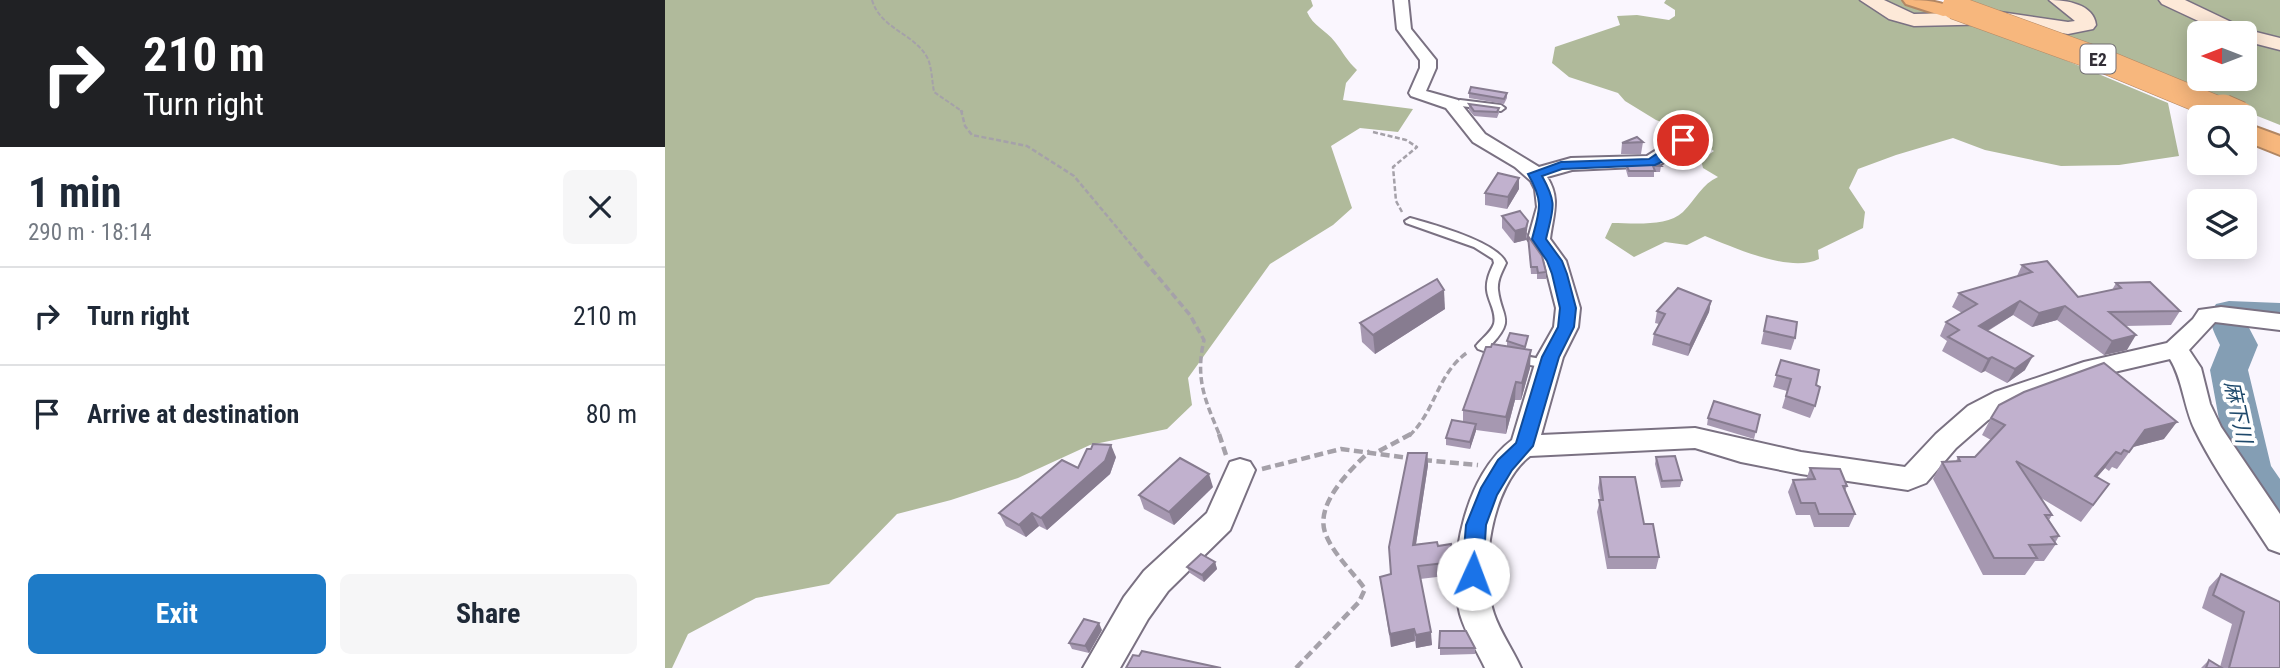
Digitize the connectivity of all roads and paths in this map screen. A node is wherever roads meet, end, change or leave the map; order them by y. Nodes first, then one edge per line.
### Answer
1 (872, 0) edge
2 (1401, 0) edge
3 (1870, 0) edge
4 (1913, 0) edge
5 (2059, 0) edge
6 (2169, 0) edge
7 (1943, 6) edge
8 (2214, 21) edge
9 (2257, 38) edge
10 (2280, 44) edge
11 (1454, 105) junction
12 (2187, 105) edge
13 (2210, 105) edge
14 (1501, 108) edge
15 (2257, 125) edge
16 (1373, 132) dead end
17 (1697, 132) dead end
18 (2280, 135) edge
19 (2257, 136) edge
20 (2280, 146) edge
21 (1535, 174) junction
22 (1410, 221) joint
23 (2280, 322) edge
24 (1482, 346) junction
25 (2176, 349) junction
26 (1548, 364) junction
27 (1370, 451) junction
28 (1377, 452) junction
29 (1515, 455) junction
30 (1240, 470) junction
31 (2280, 540) edge
32 (1101, 668) edge
33 (1296, 668) edge
34 (1503, 668) edge

1 - 30 path
2 - 11 street
3 - 5 main road
4 - 7 highway, E2
6 - 8 main road
7 - 12 highway, E2
7 - 13 highway, E2, bridge
9 - 10 main road
11 - 14 lane
11 - 21 street
15 - 18 highway
16 - 22 path
17 - 21 street
19 - 20 highway
21 - 26 street
22 - 24 lane
23 - 25 street
24 - 26 lane
24 - 28 path
25 - 29 street
25 - 31 street
26 - 29 street
27 - 28 path
27 - 30 path
27 - 33 path
28 - 29 path
29 - 34 street
30 - 32 street

